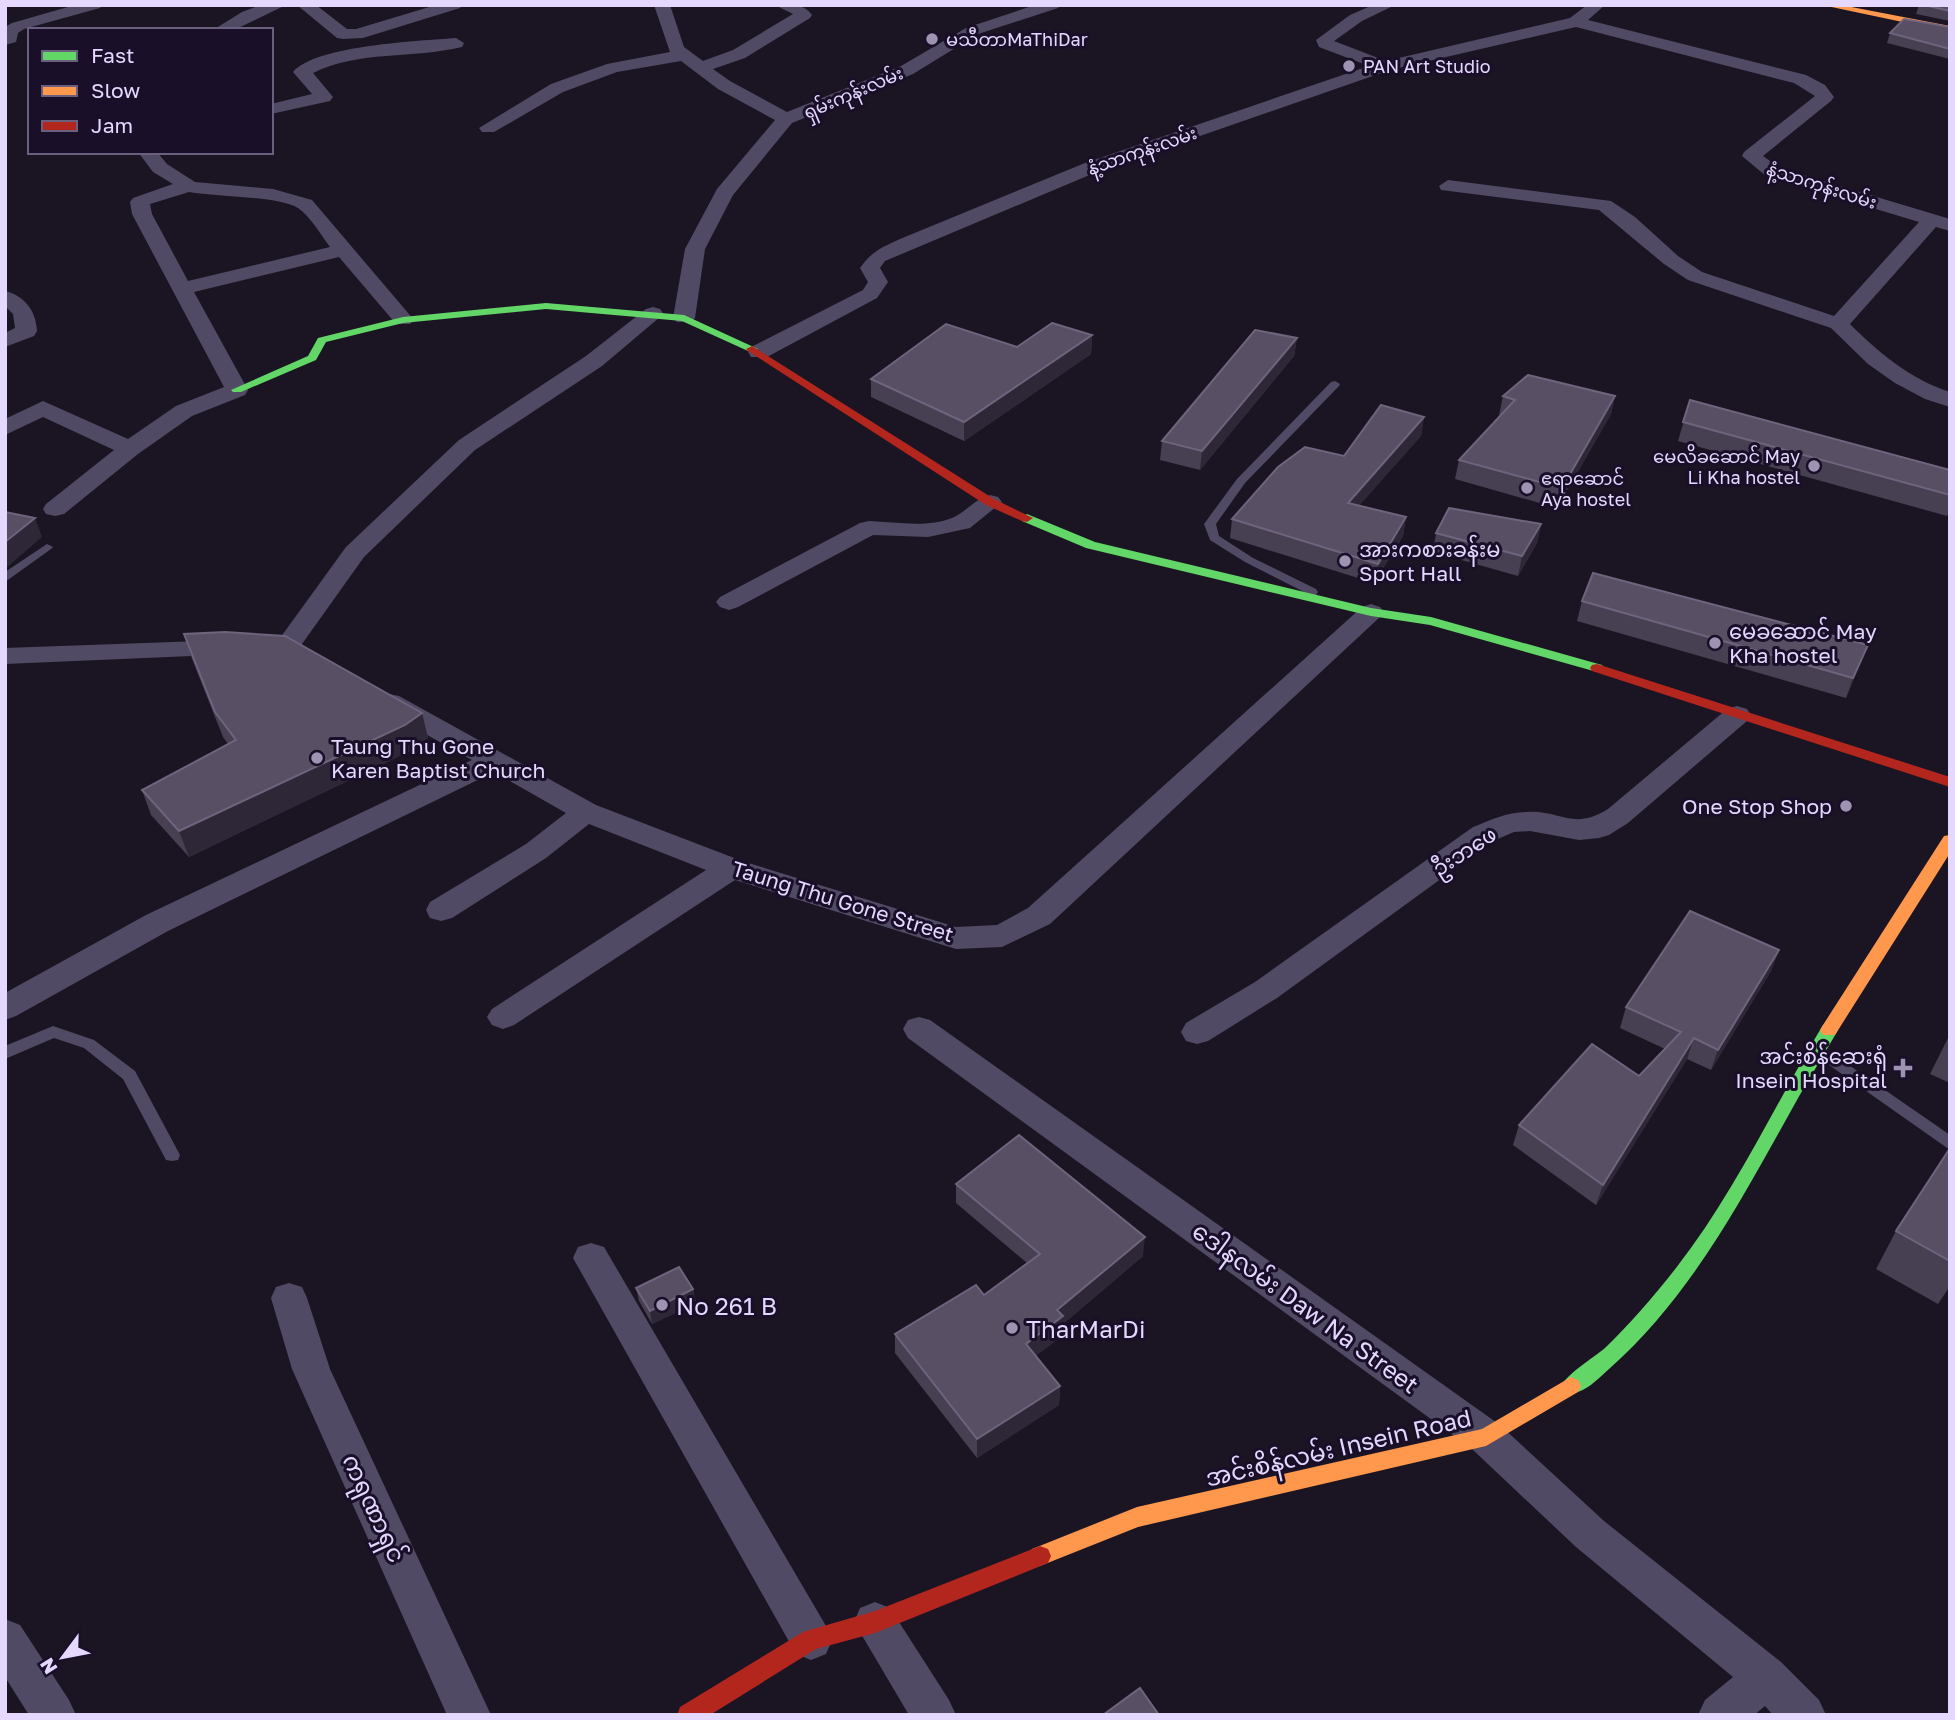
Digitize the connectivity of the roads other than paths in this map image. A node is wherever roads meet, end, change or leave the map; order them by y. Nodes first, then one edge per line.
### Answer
1 (94, 5) edge
2 (278, 5) edge
3 (305, 5) edge
4 (454, 5) edge
5 (662, 5) edge
6 (1052, 5) edge
7 (1597, 5) edge
8 (1826, 5) edge
9 (1880, 5) edge
10 (1890, 5) edge
11 (783, 6) edge
12 (1385, 6) edge
13 (1947, 20) edge
14 (1576, 22) junction
15 (225, 28) edge
16 (5, 40) edge
17 (456, 43) dead end
18 (684, 55) junction
19 (1385, 66) junction
20 (701, 67) junction
21 (324, 97) junction
22 (273, 110) edge
23 (340, 112) dead end
24 (786, 120) junction
25 (488, 128) dead end
26 (149, 154) edge
27 (189, 186) junction
28 (1448, 186) dead end
29 (1941, 223) edge
30 (345, 249) junction
31 (181, 289) junction
32 (5, 297) edge
33 (653, 313) junction
34 (684, 318) junction
35 (403, 320) junction
36 (1838, 324) junction
37 (5, 341) edge
38 (759, 352) junction
39 (1335, 384) dead end
40 (237, 390) junction
41 (1950, 400) edge
42 (5, 428) edge
43 (130, 449) junction
44 (990, 502) junction
45 (55, 509) dead end
46 (47, 547) dead end
47 (5, 579) edge
48 (729, 602) dead end
49 (1333, 603) junction
50 (1371, 612) junction
51 (5, 656) edge
52 (361, 686) edge
53 (1737, 715) junction
54 (494, 761) junction
55 (1950, 782) edge
56 (586, 812) junction
57 (1950, 840) edge
58 (731, 868) junction
59 (441, 910) dead end
60 (5, 1007) edge
61 (503, 1017) dead end
62 (919, 1029) dead end
63 (1197, 1032) dead end
64 (1817, 1049) junction
65 (5, 1053) edge
66 (1950, 1144) edge
67 (172, 1155) dead end
68 (591, 1258) dead end
69 (289, 1298) dead end
70 (1486, 1437) junction
71 (874, 1622) junction
72 (5, 1639) edge
73 (811, 1640) junction
74 (1766, 1677) junction
75 (54, 1715) edge
76 (469, 1715) edge
77 (688, 1715) edge
78 (934, 1715) edge
79 (1720, 1715) edge
80 (1804, 1715) edge

1 - 16 street
2 - 15 street
3 - 4 street
5 - 18 street
6 - 24 street, ရှမ်းကုန်းလမ်း
7 - 14 street, နံ့သာကုန်းလမ်း
8 - 13 street
9 - 13 street
10 - 13 street
11 - 20 street
12 - 19 street
14 - 19 street, နံ့သာကုန်းလမ်း
14 - 29 street, နံ့သာကုန်းလမ်း
17 - 21 street
18 - 20 street
18 - 25 street
19 - 38 street, နံ့သာကုန်းလမ်း
20 - 24 street
21 - 22 street
21 - 23 street
24 - 34 street, ရှမ်းကုန်းလမ်း
26 - 27 street
27 - 30 street
27 - 31 street
28 - 36 street
29 - 36 street, နံ့သာကုန်းလမ်း
30 - 31 street
30 - 35 street
31 - 40 street
32 - 37 street
33 - 34 street
33 - 35 street
33 - 51 street
34 - 38 street
35 - 40 street
36 - 41 street
38 - 44 street
39 - 49 lane
40 - 43 street
42 - 43 street
43 - 45 street
44 - 48 street
44 - 49 street
46 - 47 lane
49 - 50 street
50 - 53 street
50 - 58 street, Taung Thu Gone Street
52 - 54 street, Taung Thu Gone Street
53 - 55 street
53 - 63 street, ဦးဘဖေ
54 - 56 street, Taung Thu Gone Street
54 - 60 street
56 - 58 street, Taung Thu Gone Street
56 - 59 street
57 - 64 street, အင်းစိန်လမ်း Insein Road
58 - 61 street
62 - 70 street, ဒေါနလမ်း Daw Na Street
64 - 66 lane
64 - 70 street, အင်းစိန်လမ်း Insein Road
65 - 67 lane
68 - 73 street
69 - 76 street, ကရုဏာရှင်
70 - 71 street, အင်းစိန်လမ်း Insein Road
70 - 74 street, ဒေါနလမ်း Daw Na Street
71 - 73 street, အင်းစိန်လမ်း Insein Road
71 - 78 street
72 - 75 street
73 - 77 street, အင်းစိန်လမ်း Insein Road
74 - 79 street
74 - 80 street, ဒေါနလမ်း Daw Na Street

